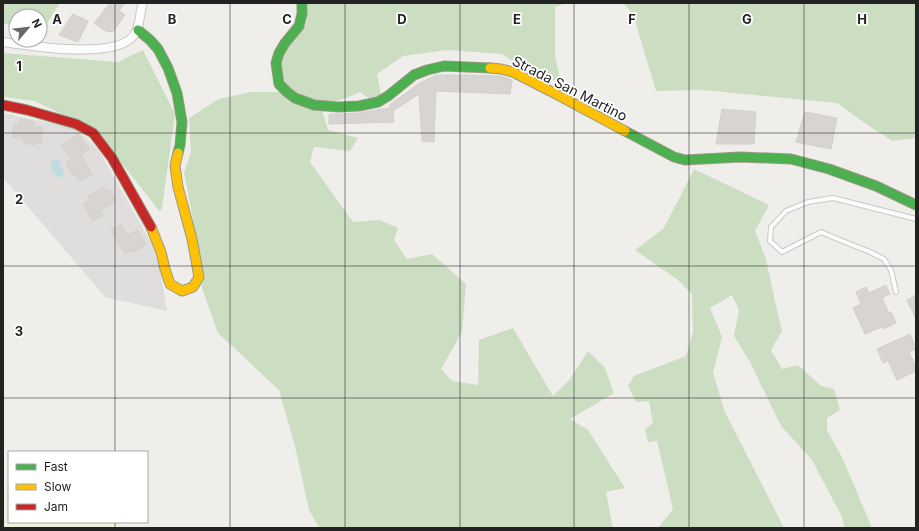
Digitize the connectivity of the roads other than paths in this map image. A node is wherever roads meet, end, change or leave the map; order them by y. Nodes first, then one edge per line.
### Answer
1 (143, 3) edge
2 (302, 3) edge
3 (138, 30) junction
4 (3, 42) edge
5 (3, 105) edge
6 (916, 205) edge
7 (916, 219) edge
8 (896, 292) dead end

1 - 3 street
2 - 6 street, Strada San Martino
3 - 4 street
3 - 5 street
7 - 8 lane

